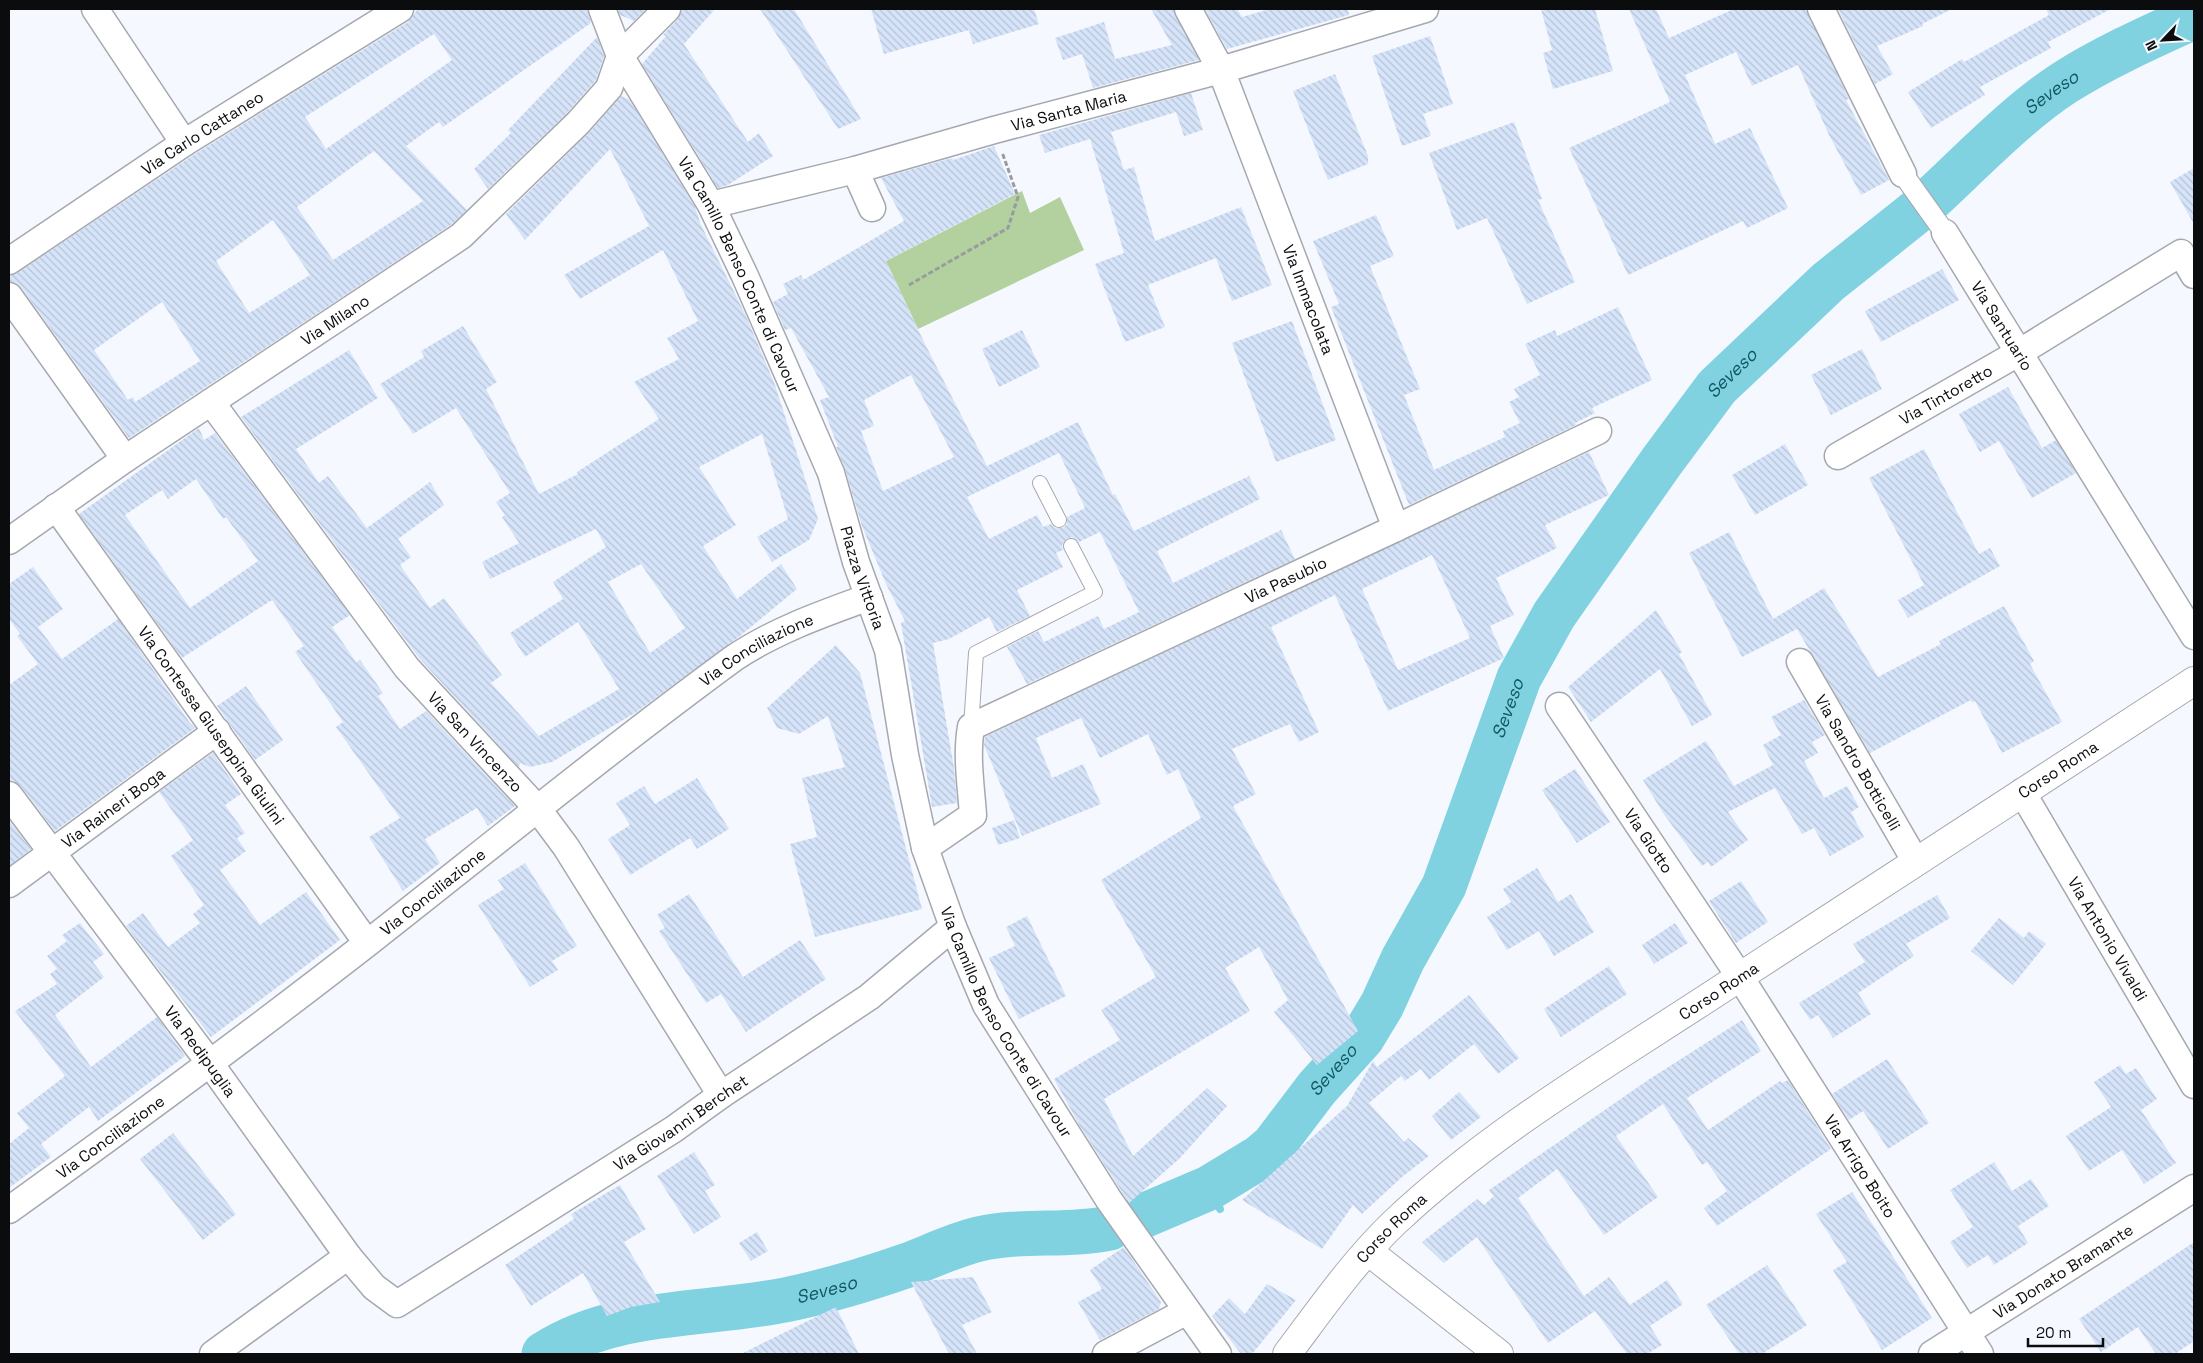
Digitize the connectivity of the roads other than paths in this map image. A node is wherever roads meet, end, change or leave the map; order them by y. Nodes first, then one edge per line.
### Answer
1 (94, 9) edge
2 (400, 9) edge
3 (602, 9) edge
4 (667, 9) edge
5 (1188, 9) edge
6 (1425, 9) edge
7 (1821, 9) edge
8 (620, 56) junction
9 (1221, 70) junction
10 (184, 143) junction
11 (855, 170) junction
12 (1902, 174) joint
13 (711, 205) junction
14 (872, 208) dead end
15 (1945, 233) joint
16 (9, 261) edge
17 (2188, 264) edge
18 (9, 296) edge
19 (2020, 352) junction
20 (211, 402) junction
21 (1598, 431) dead end
22 (1838, 456) dead end
23 (125, 459) junction
24 (1040, 483) dead end
25 (839, 503) joint
26 (56, 507) junction
27 (1059, 520) dead end
28 (1396, 528) junction
29 (9, 541) edge
30 (1071, 546) dead end
31 (869, 598) junction
32 (2194, 636) edge
33 (888, 650) joint
34 (1800, 662) dead end
35 (2194, 681) edge
36 (1559, 706) dead end
37 (971, 727) junction
38 (217, 731) junction
39 (2022, 792) junction
40 (9, 795) edge
41 (537, 808) junction
42 (925, 848) junction
43 (52, 853) junction
44 (1916, 862) junction
45 (9, 884) edge
46 (953, 927) junction
47 (367, 943) junction
48 (1740, 977) junction
49 (209, 1062) junction
50 (2194, 1085) edge
51 (721, 1095) junction
52 (2194, 1188) edge
53 (9, 1210) edge
54 (1368, 1251) junction
55 (348, 1256) junction
56 (398, 1304) joint
57 (1187, 1311) junction
58 (1966, 1332) junction
59 (213, 1354) edge
60 (1106, 1354) edge
61 (1218, 1354) edge
62 (1287, 1354) edge
63 (1499, 1354) edge
64 (1932, 1354) edge
65 (1980, 1354) edge

1 - 10 street
2 - 10 street, Via Carlo Cattaneo
3 - 8 street, Via Camillo Benso Conte di Cavour
4 - 8 street
5 - 9 street, Via Immacolata
6 - 9 street, Via Santa Maria
7 - 12 street, Via Santuario
8 - 13 street, Via Camillo Benso Conte di Cavour
8 - 20 street, Via Milano
9 - 11 street, Via Santa Maria
9 - 28 street, Via Immacolata
10 - 16 street, Via Carlo Cattaneo
11 - 13 street, Via Santa Maria
11 - 14 street
12 - 15 street, Via Santuario
13 - 25 street, Via Camillo Benso Conte di Cavour
15 - 19 street, Via Santuario
17 - 19 street, Via Tintoretto
18 - 23 street
19 - 22 street, Via Tintoretto
19 - 32 street, Via Santuario
20 - 23 street, Via Milano
20 - 41 street, Via San Vincenzo
21 - 28 street, Via Pasubio
23 - 26 street, Via Milano
24 - 27 lane
25 - 31 street, Piazza Vittoria
26 - 29 street, Via Milano
26 - 38 street, Via Contessa Giuseppina Giulini
28 - 37 street, Via Pasubio
30 - 37 lane
31 - 33 street, Piazza Vittoria
31 - 41 street, Via Conciliazione
33 - 42 street, Via Camillo Benso Conte di Cavour
34 - 44 street, Via Sandro Botticelli
35 - 39 street, Corso Roma
36 - 48 street, Via Giotto
37 - 42 street
38 - 43 street, Via Raineri Boga
38 - 47 street, Via Contessa Giuseppina Giulini
39 - 44 street, Corso Roma
39 - 50 street, Via Antonio Vivaldi
40 - 43 street, Via Redipuglia
41 - 47 street, Via Conciliazione
41 - 51 street, Via San Vincenzo
42 - 46 street, Via Camillo Benso Conte di Cavour
43 - 45 street, Via Raineri Boga
43 - 49 street, Via Redipuglia
44 - 48 street, Corso Roma
46 - 51 street, Via Giovanni Berchet
46 - 57 street, Via Camillo Benso Conte di Cavour
47 - 49 street, Via Conciliazione
48 - 54 street, Corso Roma
48 - 58 street, Via Arrigo Boito
49 - 53 street, Via Conciliazione
49 - 55 street, Via Redipuglia
51 - 56 street, Via Giovanni Berchet
52 - 58 street, Via Donato Bramante
54 - 62 street, Corso Roma
54 - 63 street
55 - 56 street, Via Redipuglia
55 - 59 street
57 - 60 street
57 - 61 street, Via Camillo Benso Conte di Cavour
58 - 64 street, Via Donato Bramante
58 - 65 street, Via Arrigo Boito

